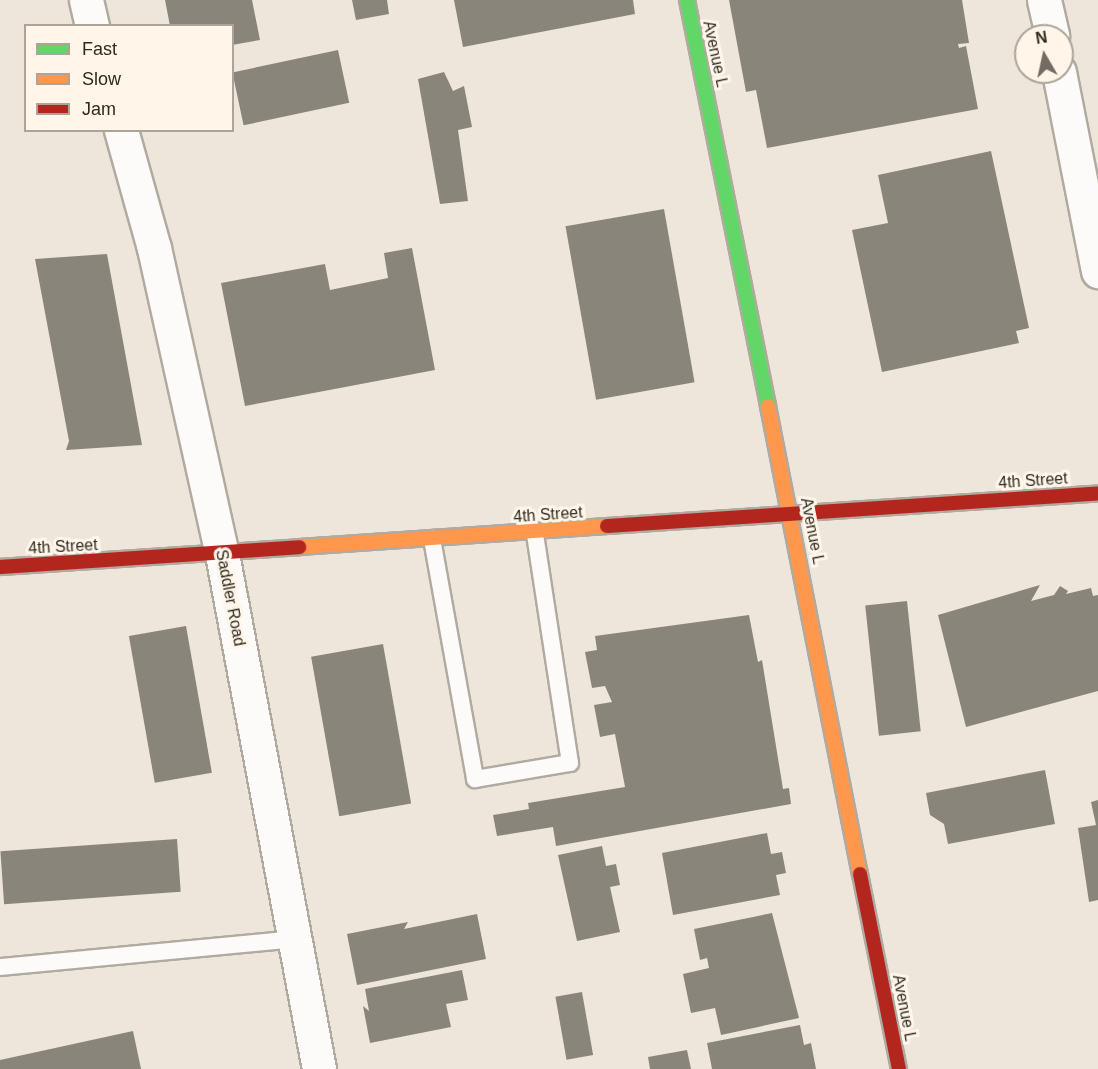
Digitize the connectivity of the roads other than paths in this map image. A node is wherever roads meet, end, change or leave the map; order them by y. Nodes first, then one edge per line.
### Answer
1 (86, 0) edge
2 (687, 0) edge
3 (1044, 0) edge
4 (92, 24) edge
5 (1049, 24) edge
6 (1061, 84) edge
7 (122, 132) edge
8 (1098, 271) edge
9 (1098, 493) edge
10 (792, 514) junction
11 (535, 533) junction
12 (432, 539) junction
13 (222, 554) junction
14 (0, 567) edge
15 (294, 939) junction
16 (0, 967) edge
17 (319, 1069) edge
18 (899, 1069) edge

1 - 4 street
2 - 10 main road, Avenue L
3 - 5 street
6 - 8 street
7 - 13 street, Saddler Road
9 - 10 main road, 4th Street
10 - 11 main road, 4th Street
10 - 18 main road, Avenue L
11 - 12 main road, 4th Street
11 - 12 lane
12 - 13 main road, 4th Street
13 - 14 main road, 4th Street
13 - 15 street, Saddler Road
15 - 16 lane
15 - 17 street, Saddler Road

